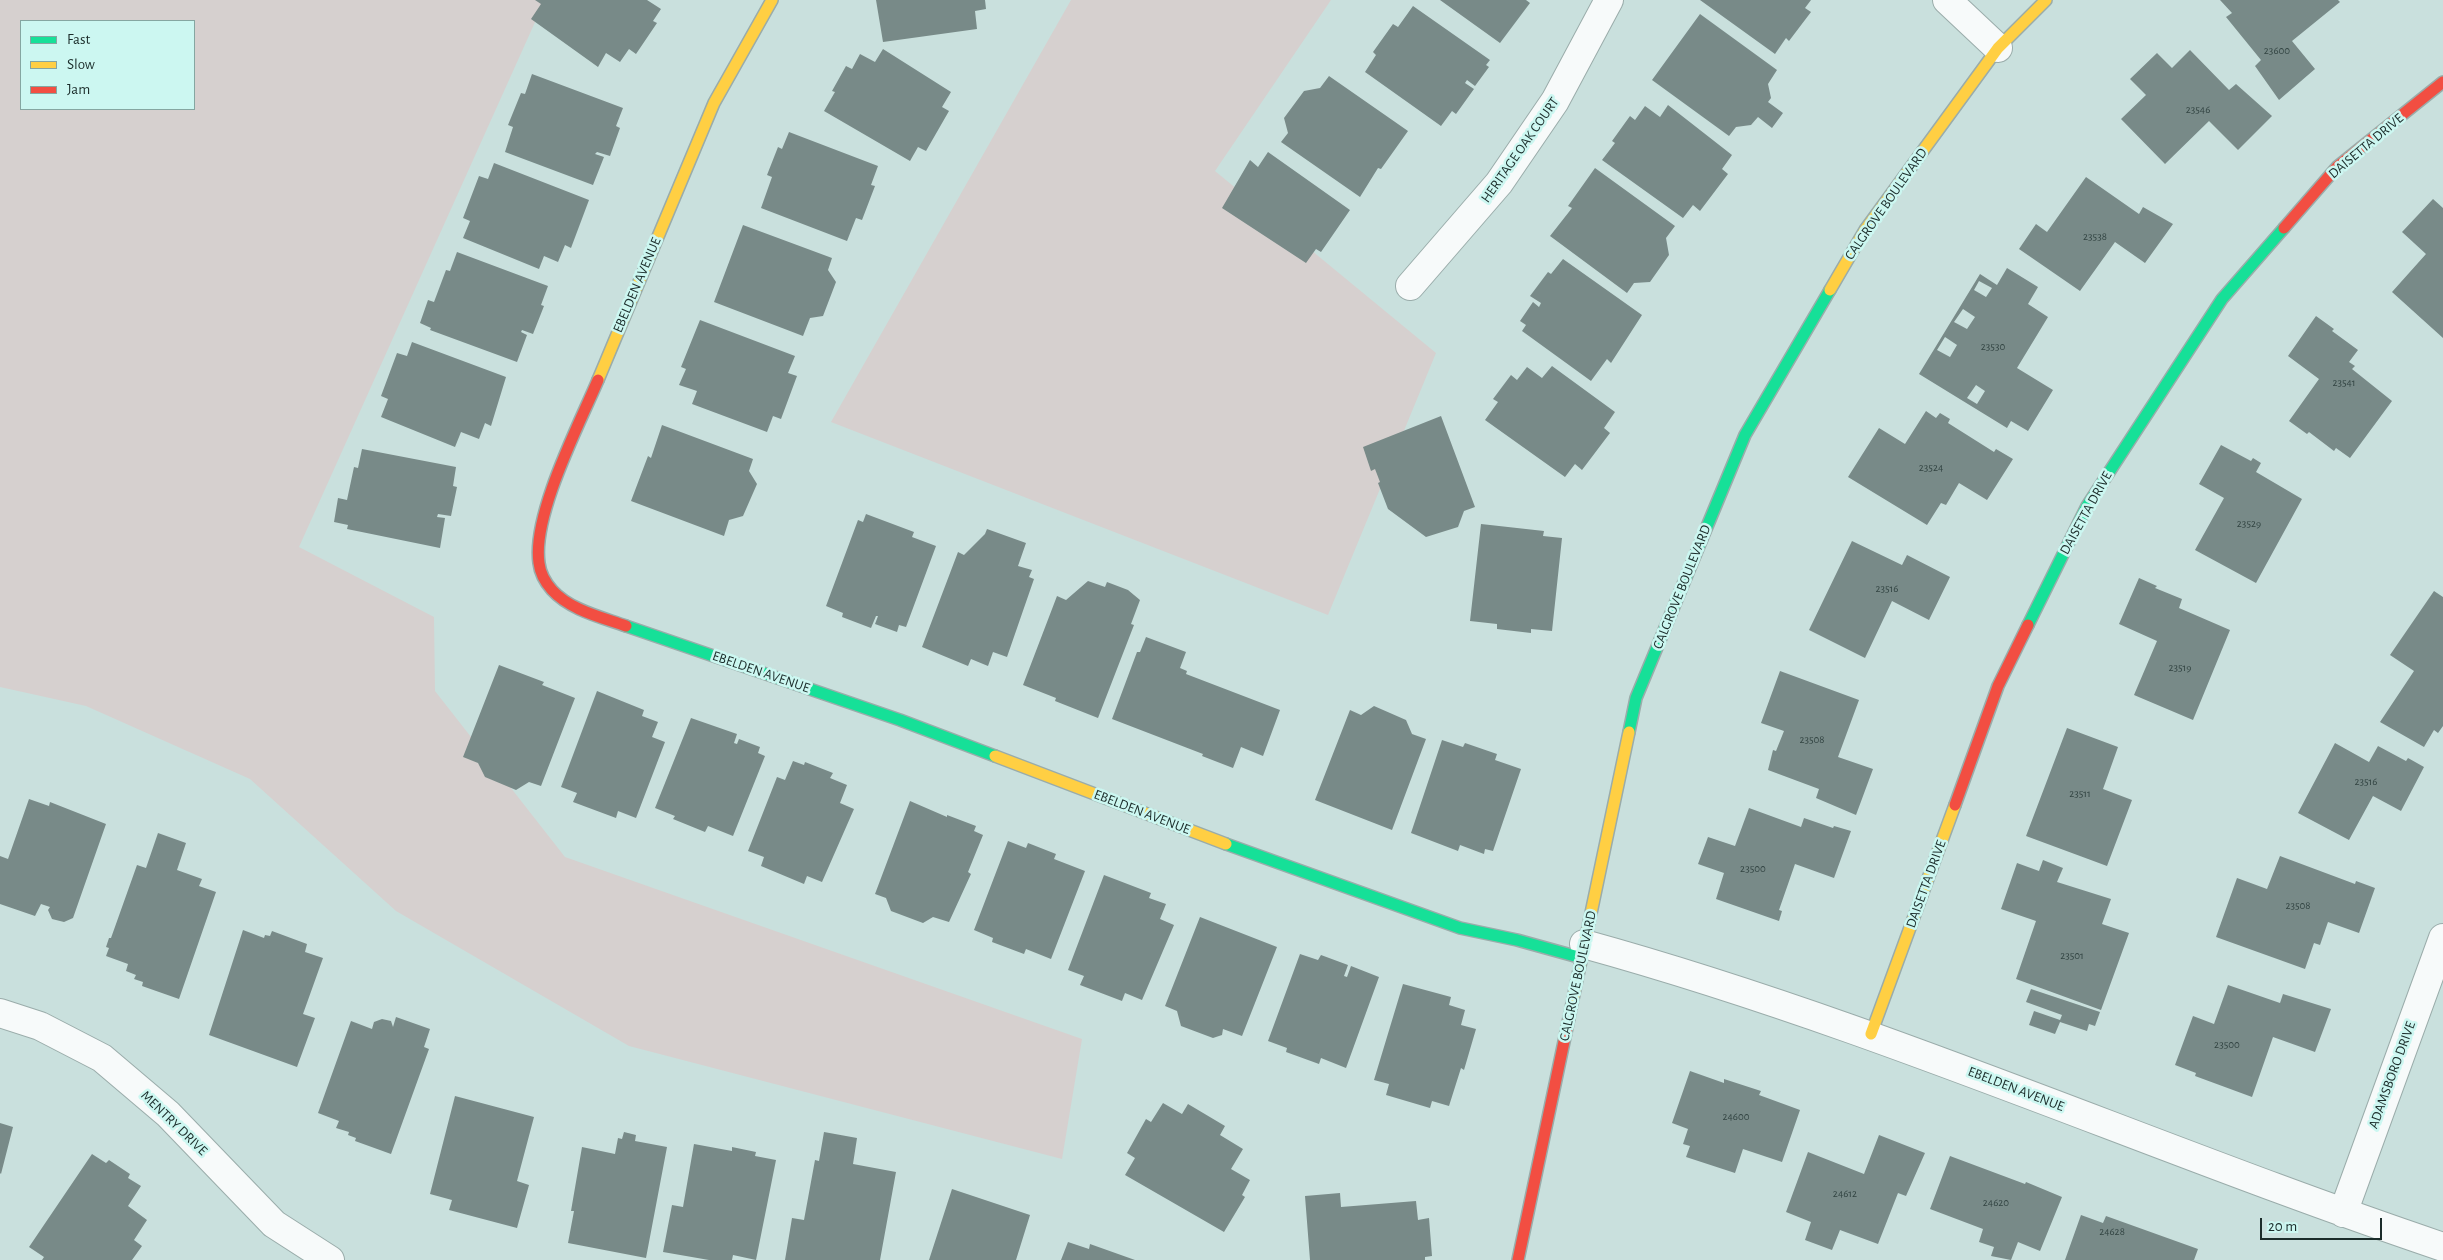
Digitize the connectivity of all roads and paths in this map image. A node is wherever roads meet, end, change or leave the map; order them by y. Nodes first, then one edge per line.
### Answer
1 (772, 0) edge
2 (1609, 0) edge
3 (1947, 0) edge
4 (2046, 0) edge
5 (1998, 48) junction
6 (2443, 82) edge
7 (1410, 286) dead end
8 (2443, 938) edge
9 (1583, 951) junction
10 (0, 1014) edge
11 (1871, 1034) junction
12 (2343, 1213) junction
13 (2443, 1247) edge
14 (330, 1260) edge
15 (1518, 1260) edge

1 - 9 street, EBELDEN AVENUE
2 - 7 street, HERITAGE OAK COURT
3 - 5 street
4 - 5 street, CALGROVE BOULEVARD
5 - 9 street, CALGROVE BOULEVARD
6 - 11 street, DAISETTA DRIVE
8 - 12 street, ADAMSBORO DRIVE
9 - 11 street, EBELDEN AVENUE
9 - 15 street, CALGROVE BOULEVARD
10 - 14 street, MENTRY DRIVE
11 - 12 street, EBELDEN AVENUE
12 - 13 street, EBELDEN AVENUE

